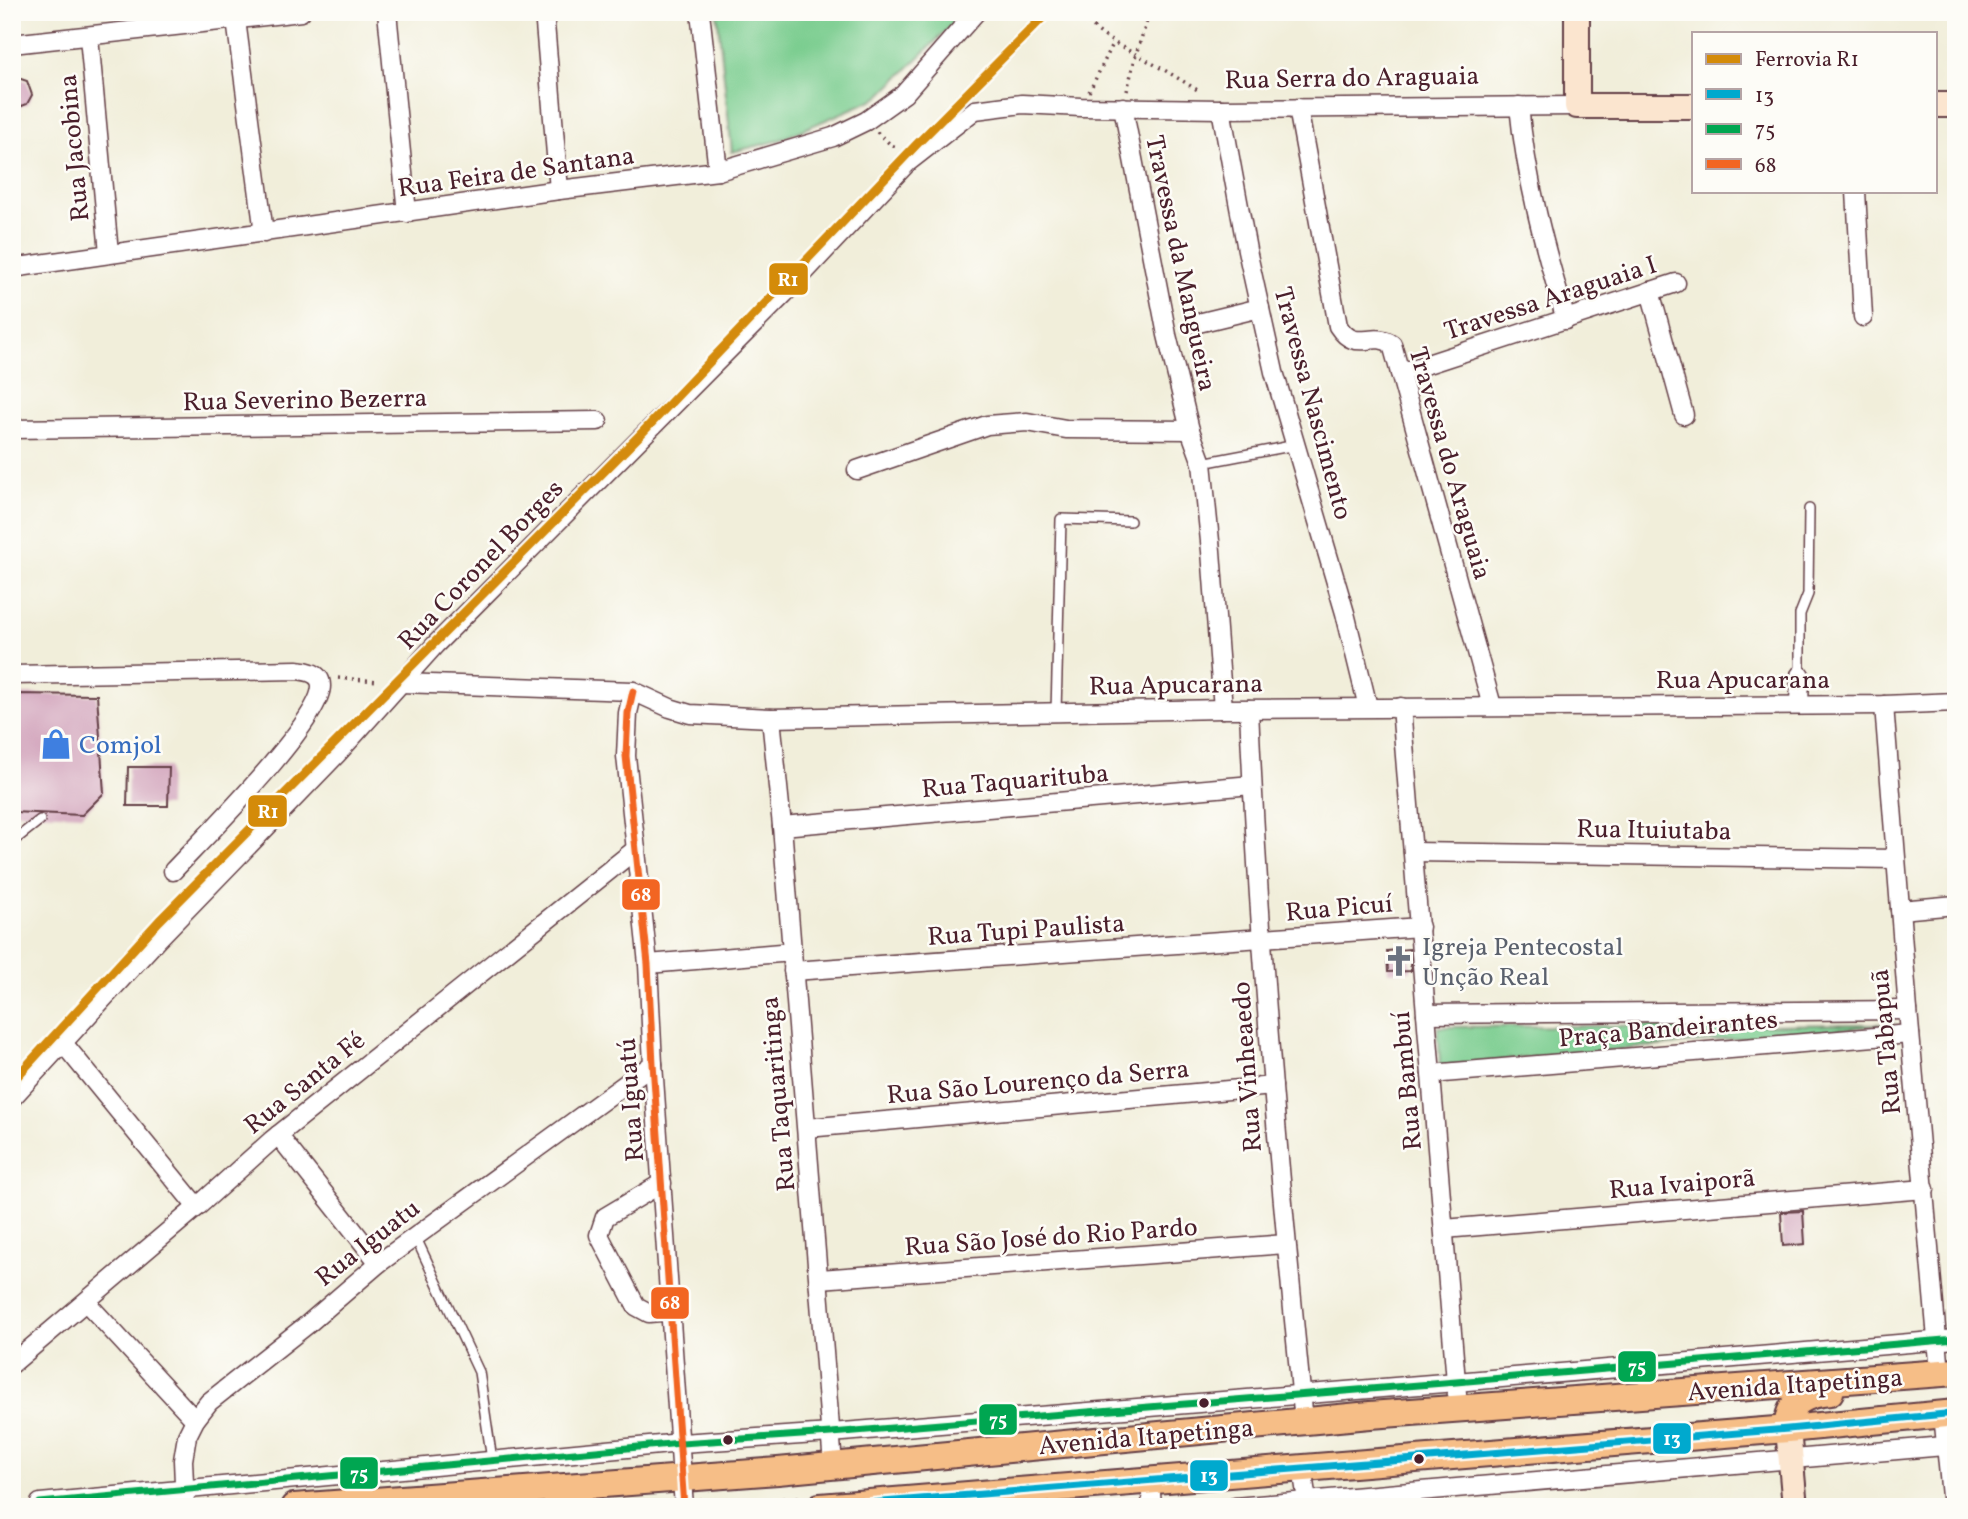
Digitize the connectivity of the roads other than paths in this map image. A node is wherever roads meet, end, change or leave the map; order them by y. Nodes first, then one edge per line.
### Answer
1 (298, 12) edge
2 (387, 12) edge
3 (544, 12) edge
4 (700, 12) edge
5 (976, 12) edge
6 (1577, 12) edge
7 (236, 20) junction
8 (89, 37) junction
9 (12, 44) edge
10 (1012, 105) joint
11 (1937, 105) edge
12 (1956, 105) edge
13 (1519, 106) junction
14 (1577, 106) junction
15 (1692, 106) edge
16 (1122, 107) junction
17 (1297, 108) junction
18 (1222, 109) junction
19 (718, 171) junction
20 (559, 190) junction
21 (1856, 192) edge
22 (407, 213) junction
23 (264, 233) junction
24 (109, 253) junction
25 (12, 268) edge
26 (1676, 283) dead end
27 (1650, 290) junction
28 (1260, 308) junction
29 (1863, 317) dead end
30 (1566, 320) junction
31 (1195, 324) dead end
32 (1400, 373) junction
33 (1684, 415) dead end
34 (598, 421) dead end
35 (12, 429) edge
36 (1190, 430) junction
37 (1296, 445) junction
38 (1202, 463) junction
39 (857, 470) dead end
40 (1809, 509) dead end
41 (1130, 521) dead end
42 (12, 675) edge
43 (1800, 675) joint
44 (401, 682) junction
45 (633, 691) junction
46 (1956, 702) edge
47 (1799, 705) junction
48 (1884, 705) junction
49 (1492, 706) junction
50 (1368, 707) junction
51 (1401, 707) junction
52 (1223, 709) junction
53 (1249, 709) junction
54 (1056, 712) junction
55 (771, 718) junction
56 (1252, 785) junction
57 (40, 820) dead end
58 (782, 826) junction
59 (12, 842) edge
60 (636, 849) junction
61 (1413, 852) junction
62 (1895, 859) junction
63 (173, 871) dead end
64 (1956, 905) edge
65 (1900, 910) junction
66 (1420, 927) junction
67 (1262, 940) junction
68 (792, 952) junction
69 (648, 964) junction
70 (793, 971) junction
71 (1908, 1010) junction
72 (1426, 1014) junction
73 (1910, 1034) junction
74 (63, 1043) junction
75 (653, 1064) junction
76 (1431, 1074) junction
77 (1273, 1086) junction
78 (12, 1098) edge
79 (807, 1128) junction
80 (278, 1135) junction
81 (662, 1184) junction
82 (1925, 1189) junction
83 (197, 1207) junction
84 (1444, 1230) junction
85 (415, 1236) junction
86 (1286, 1244) junction
87 (379, 1263) junction
88 (820, 1279) junction
89 (86, 1302) junction
90 (671, 1311) junction
91 (1956, 1339) edge
92 (1937, 1340) junction
93 (12, 1364) edge
94 (1948, 1373) edge
95 (1301, 1394) junction
96 (1457, 1395) junction
97 (1628, 1396) junction
98 (1949, 1414) edge
99 (195, 1420) junction
100 (1304, 1421) junction
101 (1788, 1429) junction
102 (831, 1433) junction
103 (1629, 1441) junction
104 (681, 1443) junction
105 (1951, 1445) edge
106 (980, 1452) junction
107 (906, 1458) junction
108 (1791, 1458) junction
109 (492, 1460) junction
110 (833, 1465) junction
111 (1302, 1468) junction
112 (1150, 1480) junction
113 (983, 1494) junction
114 (688, 1495) edge
115 (185, 1498) edge
116 (474, 1500) edge
117 (910, 1500) junction
118 (434, 1501) edge
119 (813, 1502) edge
120 (40, 1503) dead end
121 (1307, 1504) edge
122 (295, 1507) edge
123 (1152, 1507) edge
124 (1236, 1507) edge
125 (1795, 1507) edge
126 (1952, 1507) edge

1 - 7 street
2 - 22 street
3 - 20 street
4 - 19 street
5 - 19 street, Rua Feira de Santana
6 - 14 street
7 - 8 street
7 - 23 street
8 - 9 street
8 - 24 street, Rua Jacobina
10 - 16 street, Rua Serra do Araguaia
10 - 44 street, Rua Coronel Borges
11 - 12 street
13 - 14 street, Rua Serra do Araguaia
13 - 17 street, Rua Serra do Araguaia
13 - 30 street
14 - 15 street, Rua Serra do Araguaia
16 - 18 street, Rua Serra do Araguaia
16 - 36 street, Travessa da Mangueira
17 - 18 street, Rua Serra do Araguaia
17 - 32 street, Travessa do Araguaia
18 - 28 street, Travessa Nascimento
19 - 20 street, Rua Feira de Santana
20 - 22 street, Rua Feira de Santana
21 - 29 street
22 - 23 street, Rua Feira de Santana
23 - 24 street, Rua Feira de Santana
24 - 25 street, Rua Feira de Santana
26 - 27 street, Travessa Araguaia I
27 - 30 street, Travessa Araguaia I
27 - 33 street
28 - 31 street
28 - 37 street, Travessa Nascimento
30 - 32 street, Travessa Araguaia I
32 - 49 street, Travessa do Araguaia
34 - 35 street, Rua Severino Bezerra
36 - 38 street, Travessa da Mangueira
36 - 39 street, Travessa da Mangueira
37 - 38 lane
37 - 50 street, Travessa Nascimento
38 - 52 street, Travessa da Mangueira
40 - 43 lane
41 - 54 lane
42 - 63 street
43 - 47 street
44 - 45 street, Rua Apucarana
44 - 74 street, Rua Coronel Borges
45 - 55 street, Rua Apucarana
45 - 60 street, Rua Iguatú
46 - 48 street, Rua Apucarana
47 - 48 street, Rua Apucarana
47 - 49 street, Rua Apucarana
48 - 62 street, Rua Tabapuã
49 - 51 street, Rua Apucarana
50 - 51 street, Rua Apucarana
50 - 53 street, Rua Apucarana
51 - 61 street, Rua Bambuí
52 - 53 street, Rua Apucarana
52 - 54 street, Rua Apucarana
53 - 56 street, Rua Vinheaedo
54 - 55 street, Rua Apucarana
55 - 58 street, Rua Taquaritinga
56 - 58 street, Rua Taquarituba
56 - 67 street, Rua Vinheaedo
57 - 59 lane
58 - 68 street, Rua Taquaritinga
60 - 69 street, Rua Iguatú
60 - 80 street, Rua Santa Fé
61 - 62 street, Rua Ituiutaba
61 - 66 street, Rua Bambuí
62 - 65 street, Rua Tabapuã
64 - 65 street
65 - 71 street, Rua Tabapuã
66 - 67 street, Rua Picuí
66 - 72 street, Rua Bambuí
67 - 70 street, Rua Tupi Paulista
67 - 77 street, Rua Vinheaedo
68 - 69 street
68 - 70 street, Rua Taquaritinga
69 - 75 street, Rua Iguatú
70 - 79 street, Rua Taquaritinga
71 - 72 street, Praça Bandeirantes
71 - 73 street, Rua Tabapuã
72 - 76 street, Rua Bambuí
73 - 76 street, Praça Bandeirantes
73 - 82 street, Rua Tabapuã
74 - 78 street, Rua Coronel Borges
74 - 83 street
75 - 81 street, Rua Iguatú
75 - 85 street, Rua Iguatu
76 - 84 street, Rua Bambuí
77 - 79 street, Rua São Lourenço da Serra
77 - 86 street, Rua Vinheaedo
79 - 88 street, Rua Taquaritinga
80 - 83 street, Rua Santa Fé
80 - 87 street
81 - 90 street, Rua Iguatú
81 - 90 street
82 - 84 street, Rua Ivaiporã
82 - 92 street, Rua Tabapuã
83 - 89 street, Rua Santa Fé
84 - 96 street, Rua Bambuí
85 - 87 street, Rua Iguatu
85 - 109 lane
86 - 88 street, Rua São José do Rio Pardo
86 - 95 street, Rua Vinheaedo
87 - 99 street, Rua Iguatu
88 - 102 street, Rua Taquaritinga
89 - 93 street, Rua Santa Fé
89 - 99 street
90 - 104 street, Rua Iguatú
91 - 92 street, Avenida Itapetinga
92 - 94 street, Rua Tabapuã
92 - 96 street, Avenida Itapetinga
94 - 97 main road, Avenida Itapetinga
94 - 101 main road
95 - 96 street, Avenida Itapetinga
95 - 100 street, Rua Vinheaedo
95 - 102 street, Avenida Itapetinga
96 - 97 main road, Avenida Itapetinga
96 - 100 main road, Avenida Itapetinga
97 - 103 main road
98 - 101 main road, Avenida Itapetinga
98 - 105 street
99 - 115 street, Rua Iguatu
100 - 106 main road, Avenida Itapetinga
101 - 103 main road, Avenida Itapetinga
101 - 108 street
102 - 104 street, Avenida Itapetinga
102 - 110 street, Rua Taquaritinga
103 - 111 main road, Avenida Itapetinga
104 - 109 street, Avenida Itapetinga
104 - 114 street, Rua Iguatú
105 - 108 street
105 - 126 street
106 - 107 main road, Avenida Itapetinga
106 - 113 main road
107 - 110 main road, Avenida Itapetinga
107 - 117 main road
108 - 121 street
108 - 125 street
109 - 115 street, Avenida Itapetinga
110 - 114 main road, Avenida Itapetinga
111 - 112 main road, Avenida Itapetinga
111 - 121 street
112 - 113 main road, Avenida Itapetinga
112 - 123 street
113 - 117 main road, Avenida Itapetinga
114 - 116 main road, Avenida Itapetinga
115 - 120 street, Avenida Itapetinga
116 - 118 main road, Avenida Itapetinga
117 - 119 main road, Avenida Itapetinga
118 - 122 main road, Avenida Itapetinga
121 - 124 street

